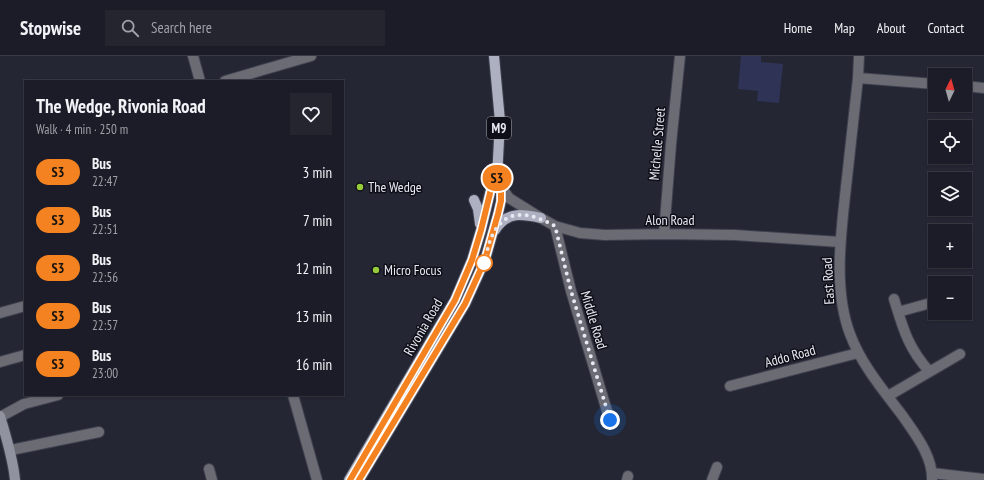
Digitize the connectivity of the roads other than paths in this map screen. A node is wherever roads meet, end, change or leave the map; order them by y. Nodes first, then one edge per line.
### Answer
1 (193, 56) edge
2 (311, 56) edge
3 (494, 56) edge
4 (680, 56) edge
5 (859, 56) edge
6 (858, 78) junction
7 (200, 80) edge
8 (228, 80) edge
9 (928, 83) edge
10 (972, 87) edge
11 (984, 88) edge
12 (497, 183) junction
13 (489, 198) junction
14 (505, 199) junction
15 (474, 200) dead end
16 (541, 218) junction
17 (555, 226) junction
18 (481, 230) junction
19 (664, 234) junction
20 (491, 237) junction
21 (840, 242) junction
22 (894, 299) dead end
23 (927, 304) dead end
24 (24, 306) edge
25 (0, 312) edge
26 (898, 312) junction
27 (858, 353) junction
28 (960, 354) dead end
29 (24, 355) edge
30 (0, 362) edge
31 (929, 371) junction
32 (730, 386) dead end
33 (54, 396) edge
34 (293, 396) edge
35 (888, 396) junction
36 (0, 417) edge
37 (610, 420) dead end
38 (99, 432) dead end
39 (11, 450) junction
40 (717, 466) dead end
41 (209, 469) dead end
42 (932, 477) edge
43 (984, 479) edge
44 (15, 480) edge
45 (212, 480) edge
46 (317, 480) edge
47 (350, 480) edge
48 (359, 480) edge
49 (712, 480) edge

1 - 7 street
2 - 8 street
3 - 12 main road, Rivonia Road / M9
4 - 19 street, Michelle Street
5 - 6 street, East Road
6 - 9 street
6 - 21 street, East Road
10 - 11 street
12 - 13 main road, Rivonia Road / M9
12 - 14 main road, Rivonia Road / M9
13 - 14 street, Alon Road
13 - 18 main road, Rivonia Road / M9
14 - 16 street, Alon Road
14 - 20 main road, Rivonia Road / M9
15 - 18 main road
16 - 17 street, Alon Road
16 - 20 main road
17 - 19 street, Alon Road
17 - 37 street, Middle Road
18 - 47 main road, Rivonia Road / M9
19 - 21 street, Alon Road
20 - 48 main road, Rivonia Road / M9
21 - 27 street, East Road
22 - 26 street
23 - 26 street
24 - 25 street
26 - 31 street
27 - 32 street, Addo Road
27 - 35 street, East Road
28 - 31 street
29 - 30 street
31 - 35 street
33 - 36 street
34 - 46 street
35 - 42 street, East Road
36 - 39 main road
38 - 39 street
39 - 44 main road
40 - 49 street
41 - 45 street
42 - 43 street

